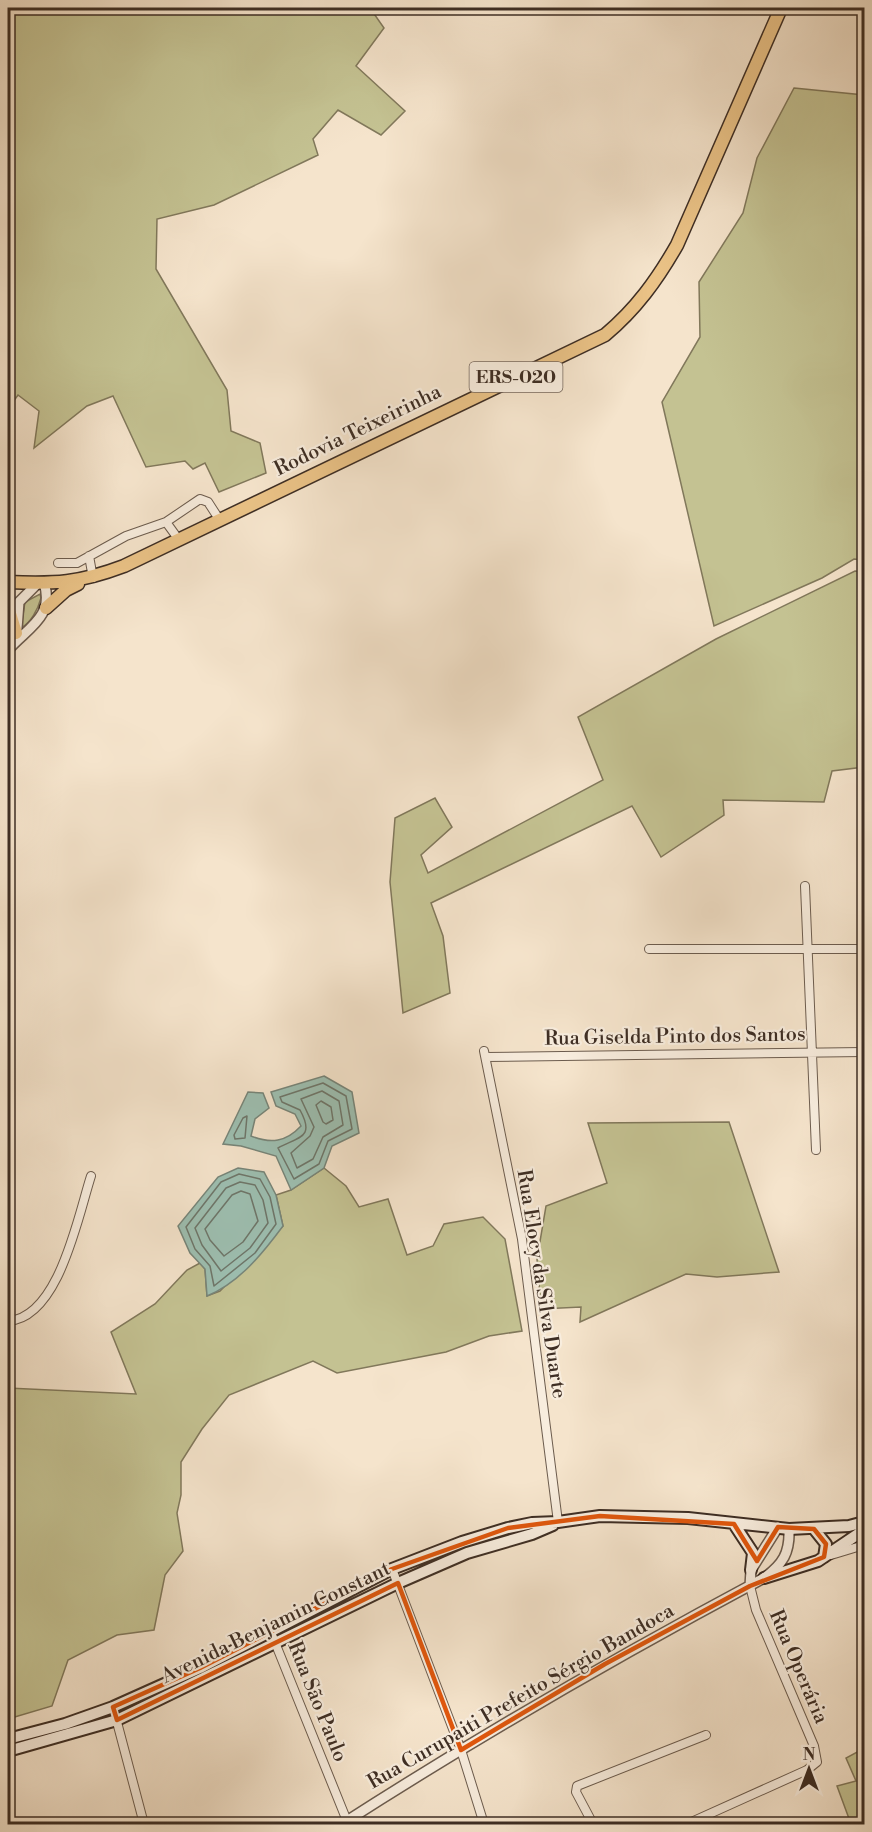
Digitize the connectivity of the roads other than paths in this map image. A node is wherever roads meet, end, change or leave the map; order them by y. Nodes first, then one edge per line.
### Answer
1 (781, 8) edge
2 (219, 519) junction
3 (166, 522) junction
4 (179, 540) junction
5 (89, 556) junction
6 (58, 563) dead end
7 (90, 579) junction
8 (8, 582) edge
9 (41, 583) junction
10 (8, 608) edge
11 (46, 608) junction
12 (13, 642) edge
13 (805, 886) dead end
14 (649, 949) dead end
15 (864, 949) edge
16 (807, 950) junction
17 (811, 1052) junction
18 (864, 1052) edge
19 (485, 1054) joint
20 (816, 1150) dead end
21 (91, 1176) dead end
22 (8, 1321) edge
23 (558, 1522) junction
24 (864, 1522) edge
25 (734, 1524) junction
26 (783, 1528) junction
27 (814, 1529) junction
28 (864, 1530) edge
29 (864, 1545) edge
30 (824, 1557) junction
31 (392, 1569) junction
32 (751, 1570) junction
33 (764, 1578) junction
34 (398, 1583) junction
35 (750, 1586) junction
36 (270, 1630) junction
37 (276, 1643) junction
38 (113, 1707) junction
39 (117, 1720) junction
40 (706, 1735) dead end
41 (8, 1738) edge
42 (461, 1750) junction
43 (8, 1751) edge
44 (344, 1823) edge
45 (144, 1824) edge
46 (484, 1824) edge
47 (593, 1824) edge
48 (687, 1824) edge

1 - 2 main road, Rodovia Teixeirinha / ERS-020
2 - 3 street
2 - 4 main road, Rodovia Teixeirinha / ERS-020
3 - 4 street
3 - 5 street
4 - 7 main road, Rodovia Teixeirinha / ERS-020
5 - 6 street
5 - 7 street
7 - 9 main road, Rodovia Teixeirinha / ERS-020
7 - 11 main road
8 - 9 main road, Rodovia Teixeirinha / ERS-020
9 - 11 street
9 - 12 street
10 - 12 main road
11 - 12 street
13 - 16 street
14 - 16 street
15 - 16 street
16 - 17 street
17 - 18 street, Rua Giselda Pinto dos Santos
17 - 19 street, Rua Giselda Pinto dos Santos
17 - 20 street
19 - 23 street, Rua Elocy da Silva Duarte
21 - 22 street
23 - 25 main road, Avenida Benjamin Constant
23 - 31 main road, Avenida Benjamin Constant
23 - 34 main road, Avenida Benjamin Constant
24 - 27 main road, Avenida Benjamin Constant
25 - 26 main road, Avenida Benjamin Constant
25 - 32 main road
26 - 27 main road, Avenida Benjamin Constant
26 - 32 street
26 - 33 street, Rua Curupaiti Prefeito Sérgio Bandoca
27 - 30 main road
28 - 30 main road
29 - 30 street
30 - 33 main road
31 - 34 street
31 - 36 main road, Avenida Benjamin Constant
32 - 35 street
33 - 35 street, Rua Curupaiti Prefeito Sérgio Bandoca
34 - 37 main road, Avenida Benjamin Constant
34 - 42 street
35 - 42 street, Rua Curupaiti Prefeito Sérgio Bandoca
35 - 48 street, Rua Operária
36 - 37 street, Rua São Paulo
36 - 38 main road, Avenida Benjamin Constant
37 - 39 main road, Avenida Benjamin Constant
37 - 44 street, Rua São Paulo
38 - 39 street
38 - 41 main road, Avenida Benjamin Constant
39 - 43 main road, Avenida Benjamin Constant
39 - 45 street
40 - 47 street
42 - 44 street, Rua Curupaiti Prefeito Sérgio Bandoca
42 - 46 street

